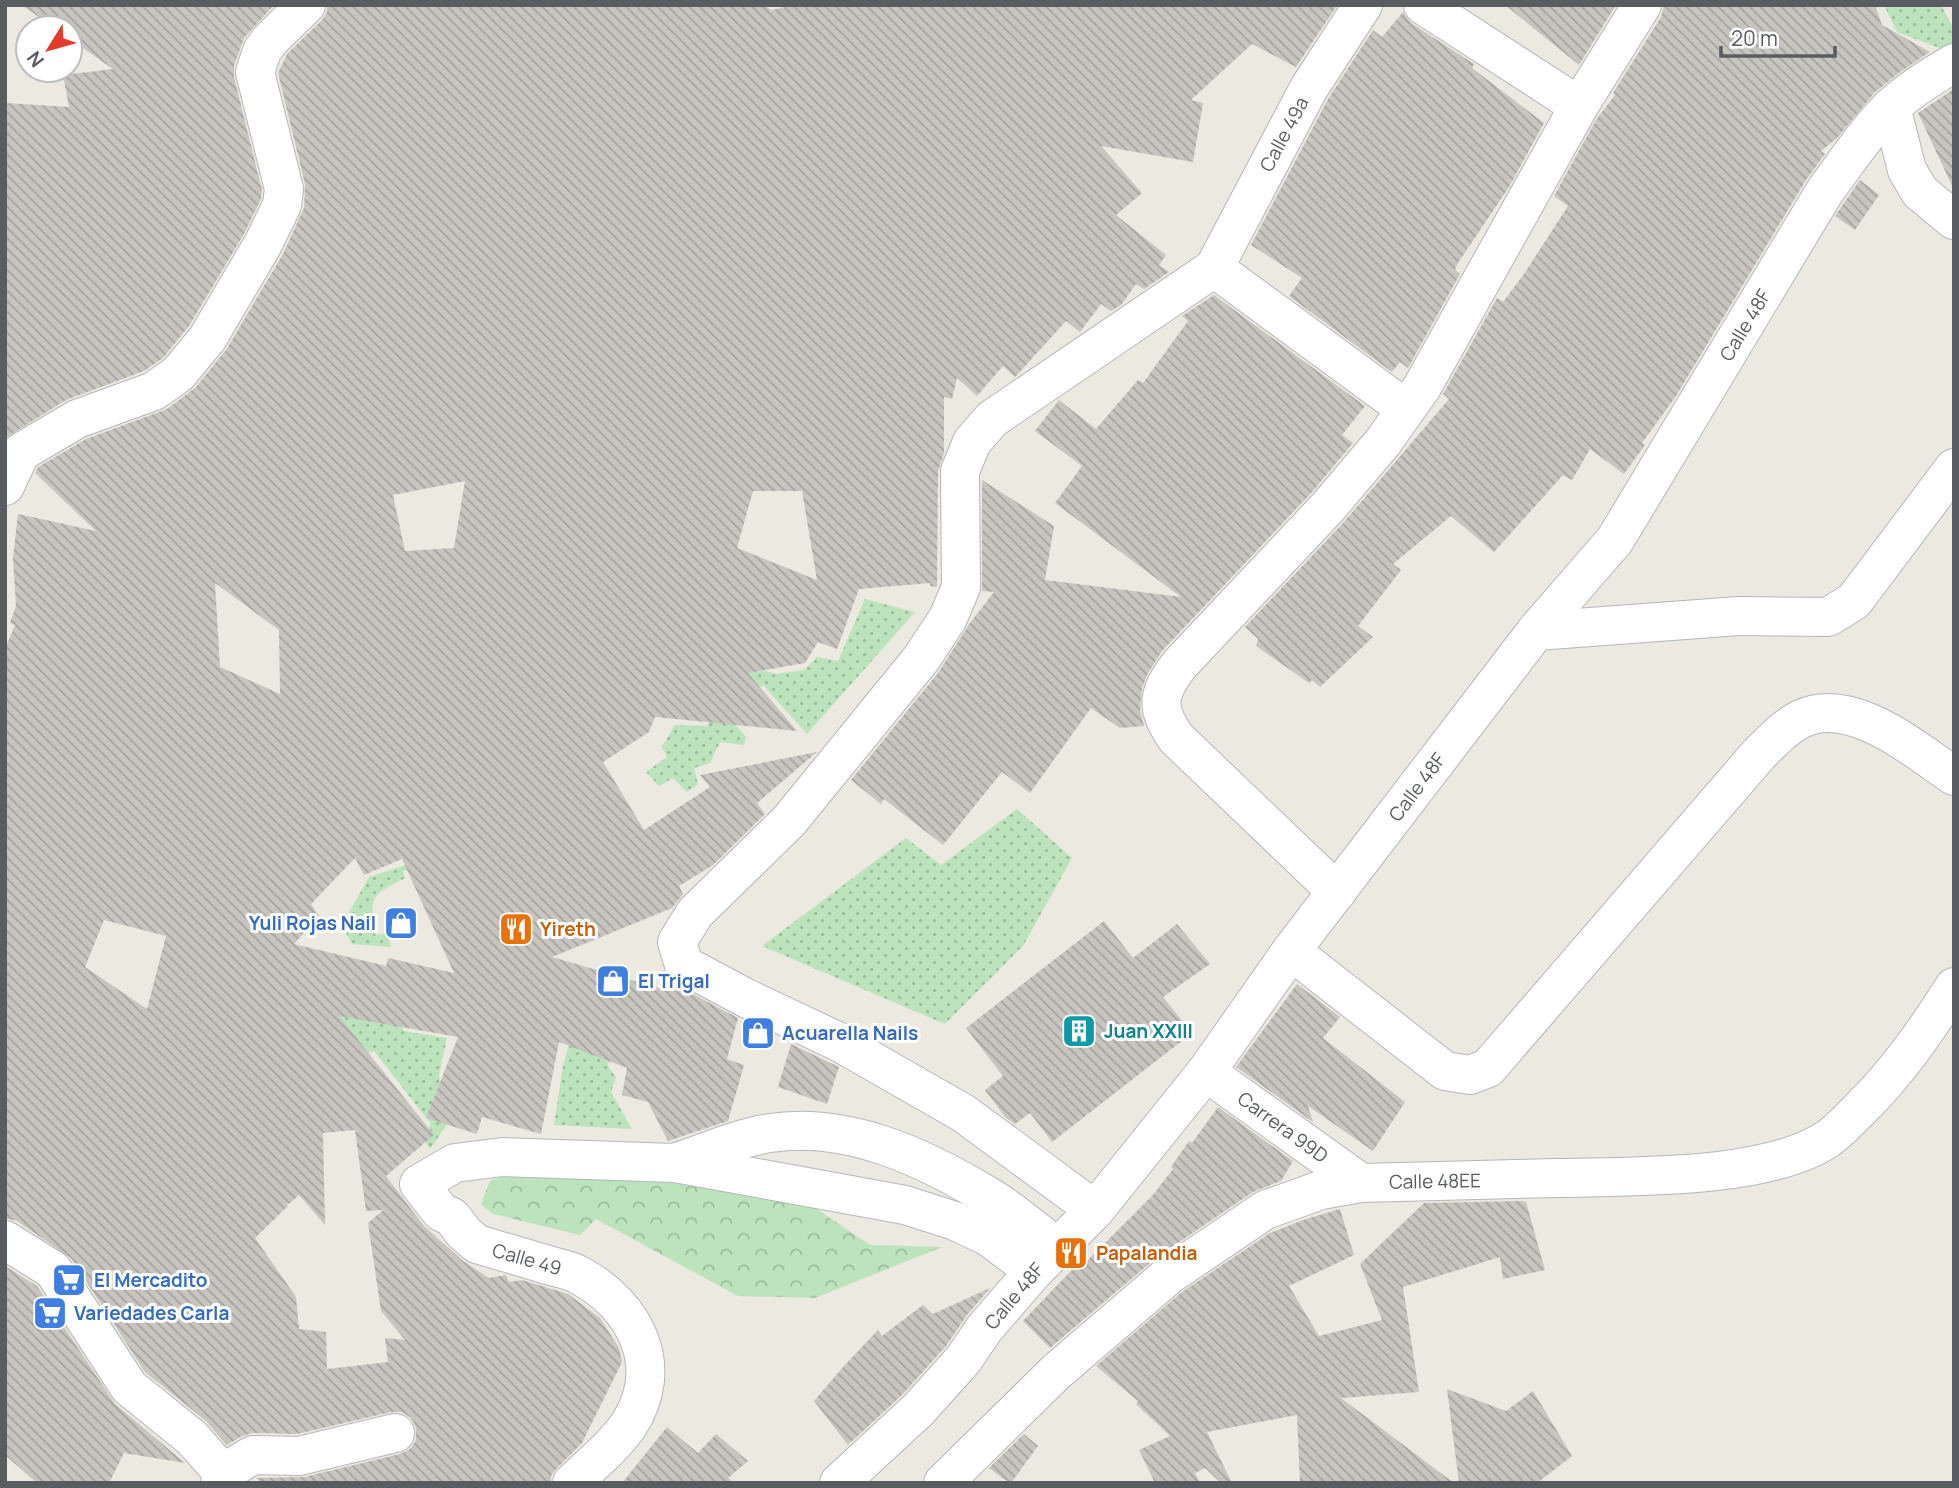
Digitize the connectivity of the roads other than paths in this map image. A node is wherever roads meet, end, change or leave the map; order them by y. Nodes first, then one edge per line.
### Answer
1 (306, 5) edge
2 (1363, 5) edge
3 (1423, 5) edge
4 (1642, 5) edge
5 (1954, 63) edge
6 (1580, 106) junction
7 (1891, 107) junction
8 (1954, 220) edge
9 (1214, 268) junction
10 (1406, 409) junction
11 (1954, 468) edge
12 (5, 486) edge
13 (1536, 631) junction
14 (1954, 775) edge
15 (1337, 892) junction
16 (1290, 951) junction
17 (1954, 987) edge
18 (1206, 1072) junction
19 (675, 1163) junction
20 (1361, 1183) junction
21 (1096, 1210) junction
22 (5, 1240) edge
23 (1045, 1259) junction
24 (395, 1433) dead end
25 (221, 1478) edge
26 (572, 1483) edge
27 (839, 1483) edge
28 (943, 1483) edge

1 - 12 street
2 - 9 street, Calle 49a
3 - 6 street
4 - 6 street
5 - 7 street, Calle 48F
6 - 10 street
7 - 8 street
7 - 13 street, Calle 48F
9 - 10 street
9 - 21 street
10 - 15 street
11 - 13 street
13 - 15 street, Calle 48F
14 - 16 street
15 - 16 street, Calle 48F
16 - 18 street, Calle 48F
17 - 20 street, Calle 48EE
18 - 20 street, Carrera 99D
18 - 21 street, Calle 48F
19 - 23 street, Calle 49
19 - 23 street, Calle 49
19 - 26 street, Calle 49
20 - 28 street, Calle 48EE
21 - 23 street, Calle 48F
22 - 25 street
23 - 27 street, Calle 48F
24 - 25 street

